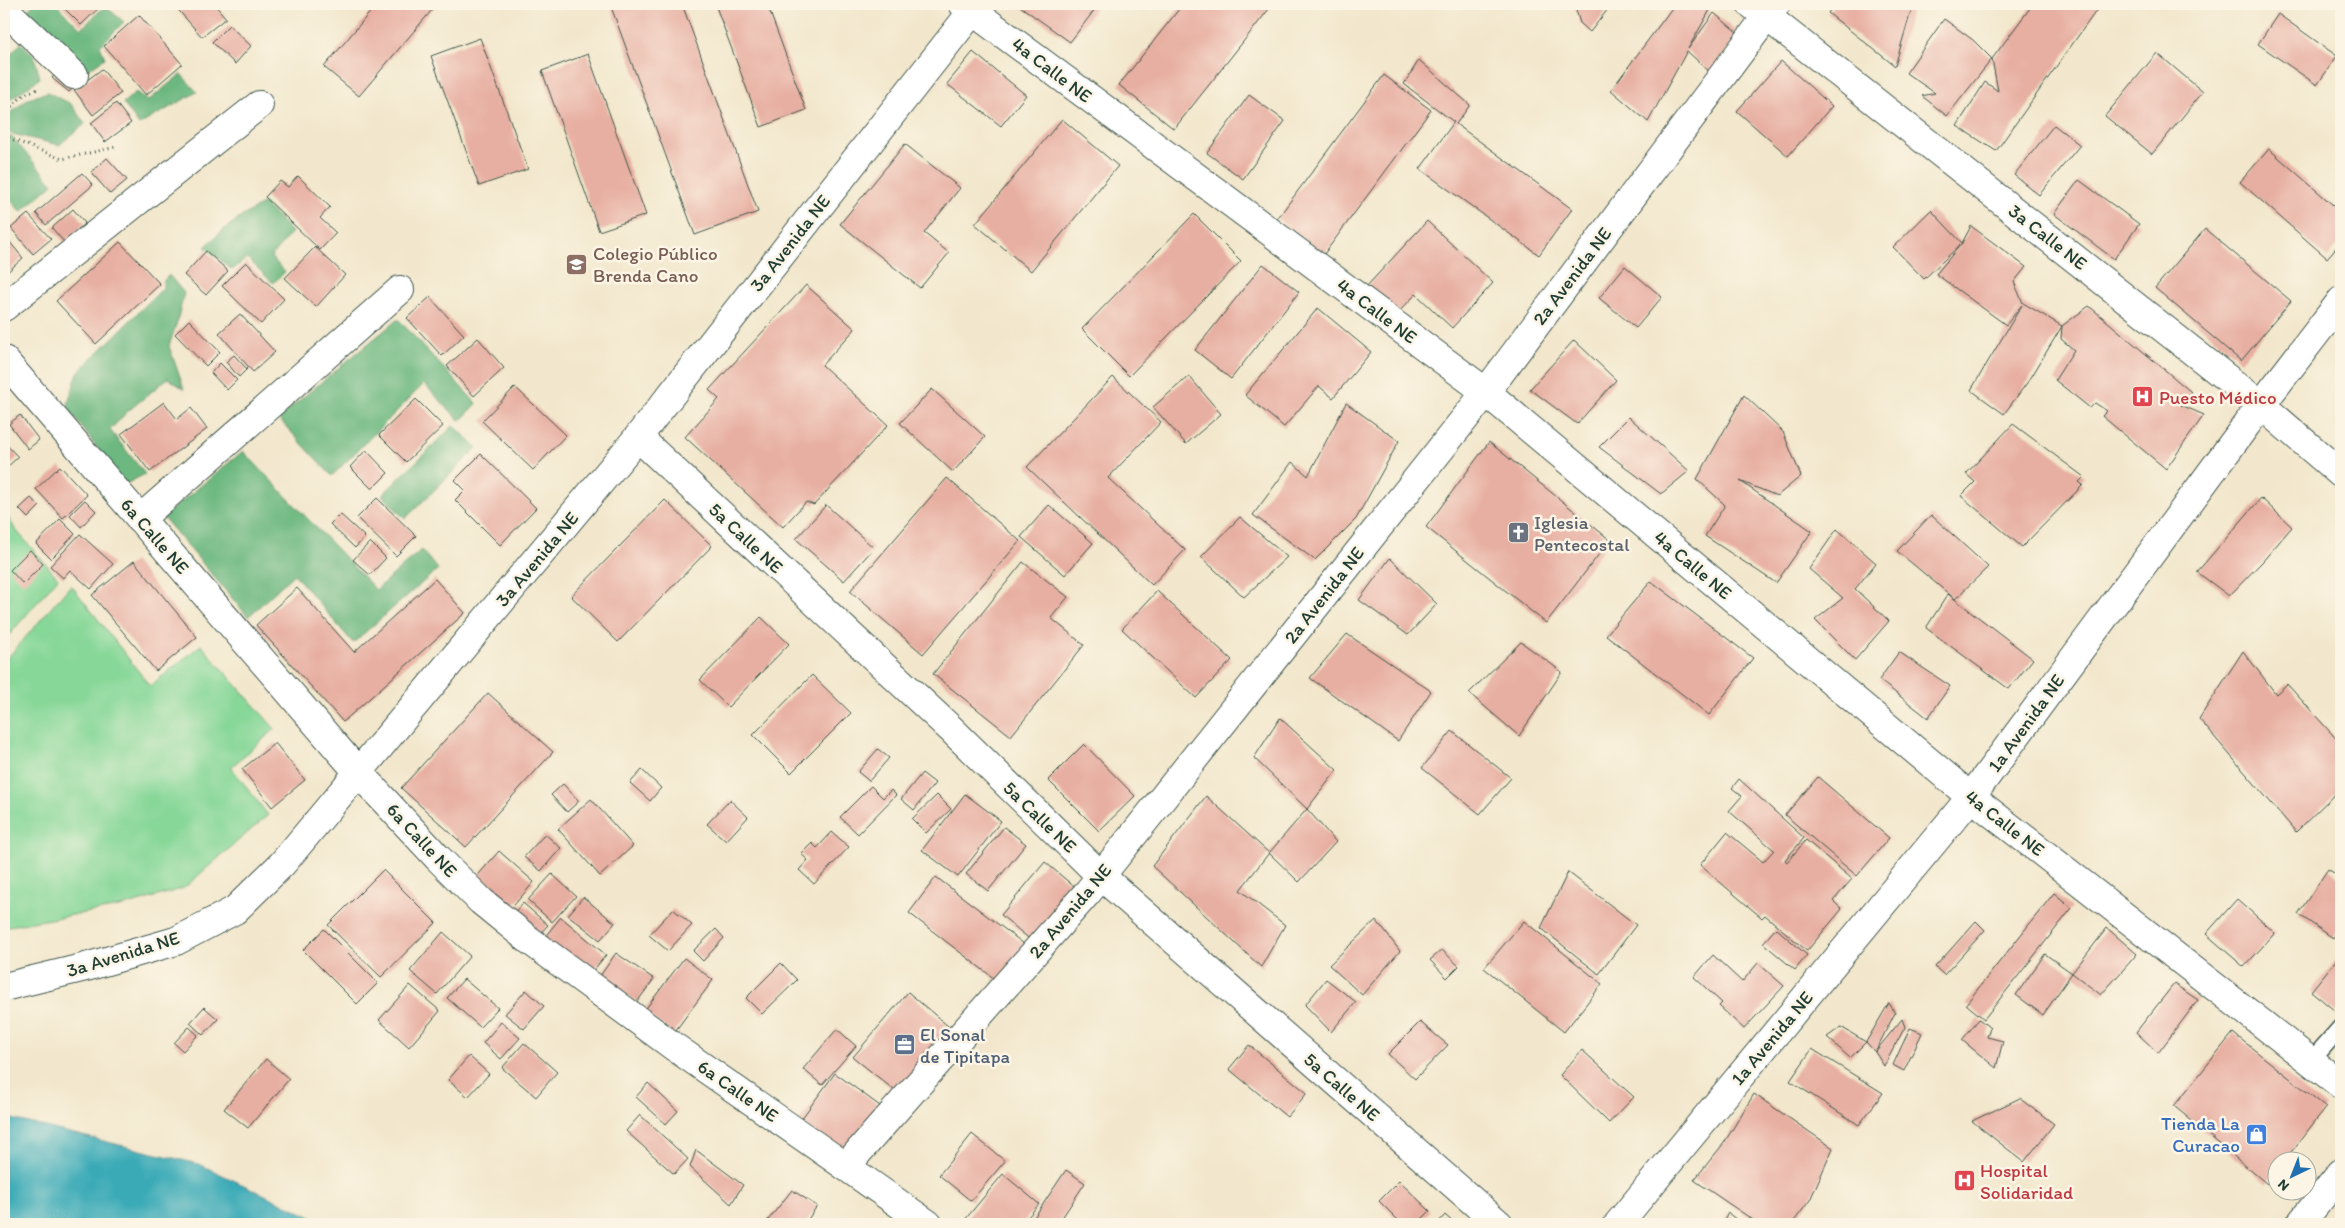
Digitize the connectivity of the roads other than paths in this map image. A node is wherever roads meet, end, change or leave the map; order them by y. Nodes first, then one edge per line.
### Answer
1 (971, 6) edge
2 (1765, 8) edge
3 (4, 9) edge
4 (74, 75) dead end
5 (259, 105) dead end
6 (400, 290) dead end
7 (2341, 301) edge
8 (4, 307) edge
9 (4, 360) edge
10 (1486, 392) junction
11 (2261, 406) junction
12 (638, 437) junction
13 (2341, 474) edge
14 (140, 519) junction
15 (358, 771) junction
16 (1971, 797) junction
17 (1101, 876) junction
18 (4, 986) edge
19 (2341, 1028) edge
20 (2311, 1061) junction
21 (2341, 1085) edge
22 (846, 1166) junction
23 (2341, 1173) edge
24 (928, 1224) edge
25 (1499, 1224) edge
26 (1618, 1224) edge
27 (2300, 1224) edge

1 - 10 street, 4a Calle NE
1 - 12 street, 3a Avenida NE
2 - 10 street, 2a Avenida NE
2 - 11 street, 3a Calle NE
3 - 4 street
5 - 8 street
6 - 14 street
7 - 11 street, 1a Avenida NE
9 - 14 street, 6a Calle NE
10 - 16 street, 4a Calle NE
10 - 17 street, 2a Avenida NE
11 - 13 street, 3a Calle NE
11 - 16 street, 1a Avenida NE
12 - 15 street, 3a Avenida NE
12 - 17 street, 5a Calle NE
14 - 15 street, 6a Calle NE
15 - 18 street, 3a Avenida NE
15 - 22 street, 6a Calle NE
16 - 20 street, 4a Calle NE
16 - 26 street, 1a Avenida NE
17 - 22 street, 2a Avenida NE
17 - 25 street, 5a Calle NE
19 - 20 lane
20 - 21 street, 4a Calle NE
22 - 24 street, 6a Calle NE
23 - 27 street

